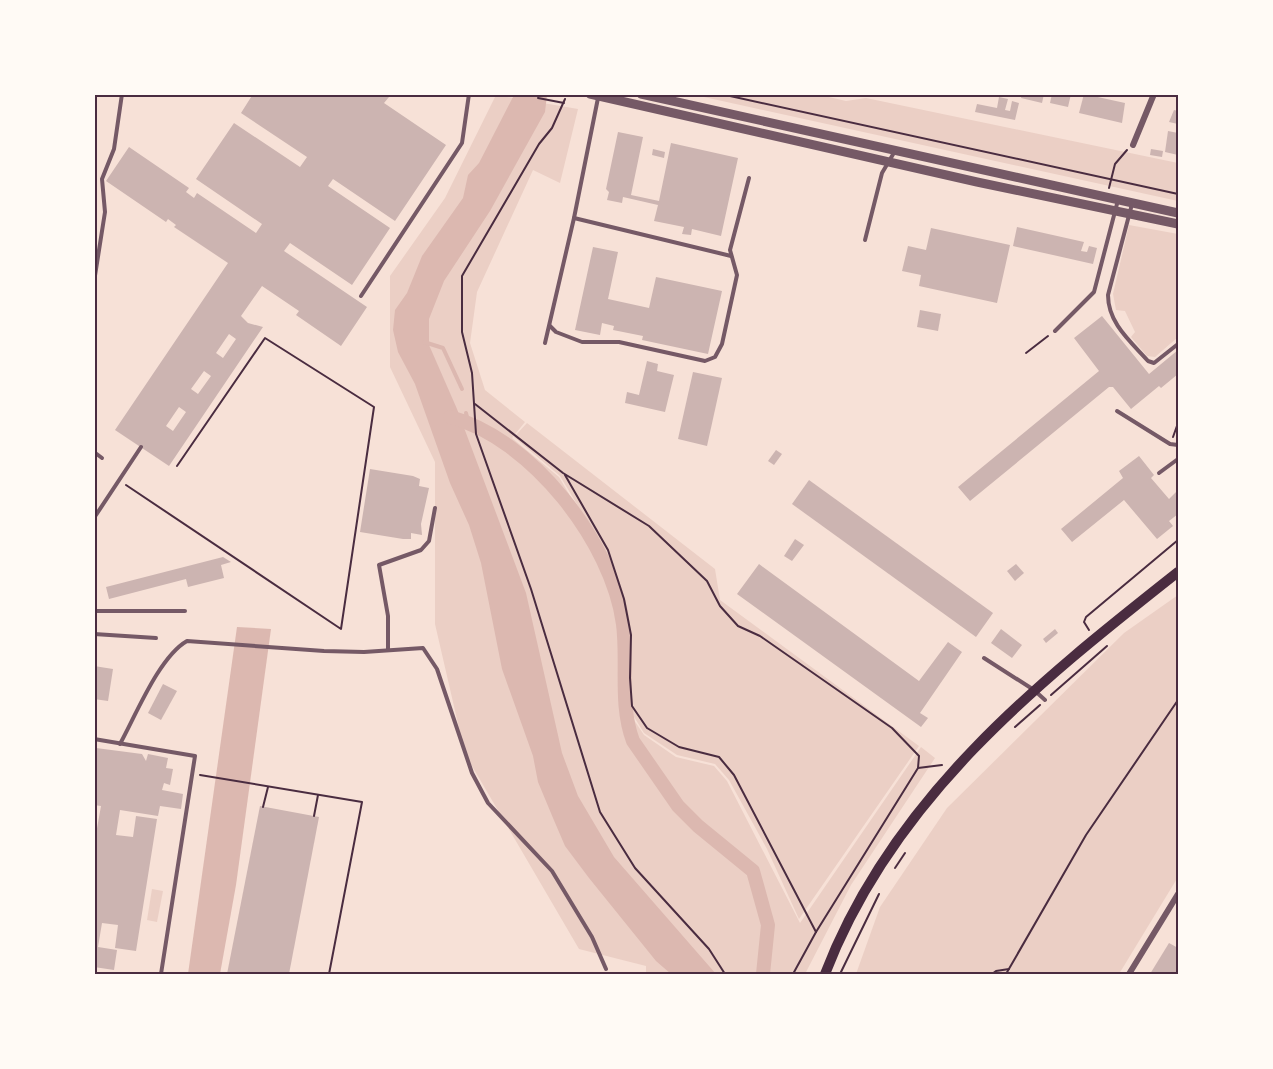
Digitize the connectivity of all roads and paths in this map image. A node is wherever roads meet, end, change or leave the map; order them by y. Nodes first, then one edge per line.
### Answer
1 (122, 94) edge
2 (469, 94) edge
3 (641, 94) edge
4 (722, 94) edge
5 (1154, 94) edge
6 (596, 95) edge
7 (538, 98) dead end
8 (566, 99) dead end
9 (564, 103) junction
10 (1133, 145) joint
11 (895, 150) junction
12 (891, 160) junction
13 (748, 178) dead end
14 (1111, 179) junction
15 (1179, 194) edge
16 (1107, 197) junction
17 (1119, 200) junction
18 (1132, 203) junction
19 (1115, 210) junction
20 (1128, 213) junction
21 (1179, 213) edge
22 (574, 218) junction
23 (1179, 224) edge
24 (865, 240) dead end
25 (731, 256) junction
26 (94, 282) edge
27 (361, 296) dead end
28 (550, 326) junction
29 (1055, 331) joint
30 (545, 343) dead end
31 (1179, 344) edge
32 (1026, 353) dead end
33 (475, 404) junction
34 (1116, 411) dead end
35 (1179, 423) edge
36 (1171, 444) junction
37 (1179, 445) edge
38 (141, 447) dead end
39 (94, 452) edge
40 (102, 458) dead end
41 (1179, 459) edge
42 (177, 466) dead end
43 (563, 473) junction
44 (1159, 473) dead end
45 (119, 480) junction
46 (435, 508) dead end
47 (94, 518) edge
48 (1179, 540) edge
49 (1179, 572) edge
50 (94, 611) edge
51 (184, 611) dead end
52 (1086, 617) dead end
53 (94, 634) edge
54 (156, 638) dead end
55 (1111, 642) dead end
56 (388, 649) junction
57 (984, 658) dead end
58 (1034, 690) junction
59 (1045, 700) junction
60 (1179, 700) edge
61 (1012, 730) dead end
62 (94, 739) edge
63 (120, 744) junction
64 (193, 773) junction
65 (268, 786) junction
66 (318, 795) junction
67 (263, 807) dead end
68 (314, 816) dead end
69 (905, 852) dead end
70 (892, 872) dead end
71 (882, 889) dead end
72 (1179, 894) edge
73 (816, 932) junction
74 (606, 969) dead end
75 (1009, 969) junction
76 (161, 975) edge
77 (329, 975) edge
78 (725, 975) edge
79 (793, 975) edge
80 (825, 975) edge
81 (840, 975) edge
82 (992, 975) edge
83 (1006, 975) edge
84 (1130, 975) edge

1 - 26 lane
2 - 27 lane
3 - 11 street
4 - 14 path
5 - 10 street
6 - 12 street
6 - 22 lane
7 - 9 path
8 - 9 path
9 - 33 path
10 - 14 path
11 - 12 lane
11 - 16 street
12 - 19 street
12 - 24 lane
13 - 25 lane
14 - 15 path
14 - 16 path
16 - 17 street
17 - 18 street
17 - 19 lane
18 - 20 lane
18 - 21 street
19 - 20 street
19 - 29 lane
20 - 23 street
20 - 31 lane
22 - 25 lane
22 - 28 lane
25 - 28 lane
28 - 30 lane
29 - 32 path
33 - 43 path
33 - 78 path
34 - 36 lane
35 - 36 path
36 - 37 lane
38 - 45 lane
39 - 40 lane
41 - 44 lane
42 - 45 path
43 - 73 path
43 - 73 path
45 - 47 lane
46 - 56 lane
48 - 52 path
49 - 58 main road
50 - 51 lane
53 - 54 lane
55 - 59 path
56 - 63 lane
56 - 74 lane
57 - 58 lane
58 - 59 lane
58 - 80 main road
59 - 61 path
60 - 75 path
62 - 63 lane
63 - 64 lane
64 - 65 path
64 - 76 lane
65 - 66 path
65 - 67 path
66 - 68 path
66 - 77 path
69 - 70 path
71 - 81 path
72 - 84 street
73 - 79 path
75 - 82 path
75 - 83 path

